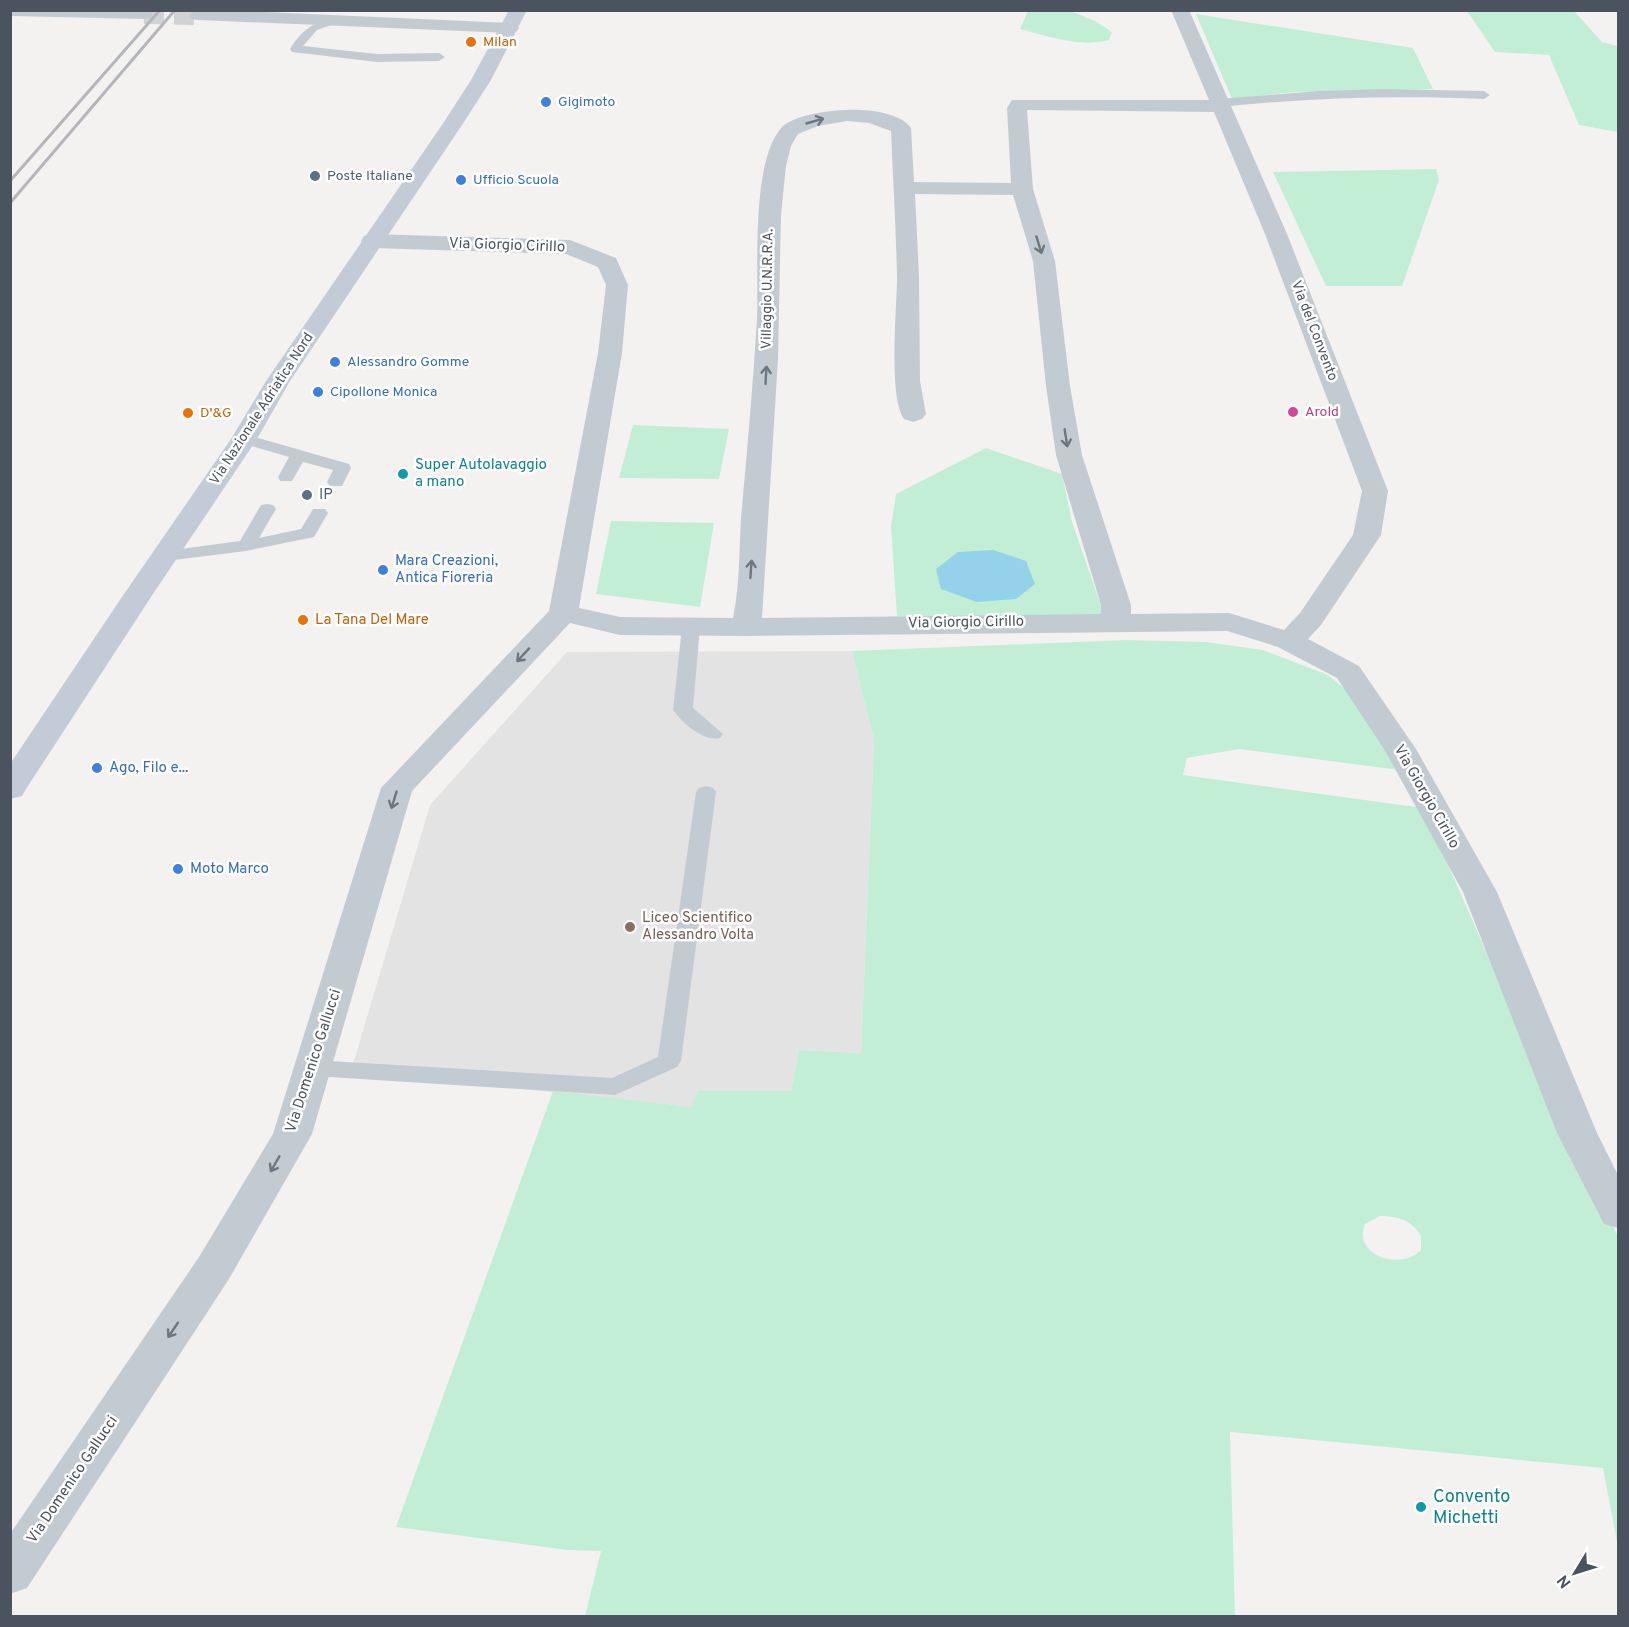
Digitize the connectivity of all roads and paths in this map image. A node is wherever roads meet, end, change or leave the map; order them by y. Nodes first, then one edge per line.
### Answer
1 (1180, 10) edge
2 (10, 11) edge
3 (144, 14) dead end
4 (198, 15) dead end
5 (328, 16) edge
6 (514, 19) edge
7 (439, 57) dead end
8 (1484, 95) dead end
9 (1220, 105) junction
10 (903, 188) junction
11 (1022, 189) junction
12 (372, 241) junction
13 (913, 414) dead end
14 (244, 440) junction
15 (298, 456) junction
16 (286, 477) dead end
17 (336, 482) dead end
18 (267, 509) dead end
19 (319, 513) dead end
20 (246, 546) junction
21 (166, 556) junction
22 (563, 613) junction
23 (1116, 621) junction
24 (691, 627) junction
25 (746, 627) junction
26 (1289, 640) junction
27 (713, 734) dead end
28 (10, 789) edge
29 (706, 792) dead end
30 (313, 1068) junction
31 (1618, 1213) edge
32 (10, 1574) edge

1 - 9 street, Via del Convento
2 - 3 street
4 - 5 street
5 - 6 street
5 - 7 lane
6 - 12 main road, Via Nazionale Adriatica Nord
8 - 9 lane
9 - 11 street
9 - 26 street, Via del Convento
10 - 11 street
10 - 13 street, Villaggio U.N.R.R.A.
25 -> 10 street, Villaggio U.N.R.R.A.
11 -> 23 street
12 - 14 main road, Via Nazionale Adriatica Nord
12 - 22 street, Via Giorgio Cirillo
14 - 15 lane
14 - 21 main road, Via Nazionale Adriatica Nord
15 - 16 lane
15 - 17 lane
18 - 20 lane
19 - 20 lane
20 - 21 lane
21 - 28 main road, Via Nazionale Adriatica Nord
22 - 24 street, Via Giorgio Cirillo
22 -> 30 street, Via Domenico Gallucci
23 - 25 street, Via Giorgio Cirillo
23 - 26 street, Via Giorgio Cirillo
24 - 25 street, Via Giorgio Cirillo
24 - 27 lane
26 - 31 street, Via Giorgio Cirillo
29 - 30 lane
30 -> 32 street, Via Domenico Gallucci

